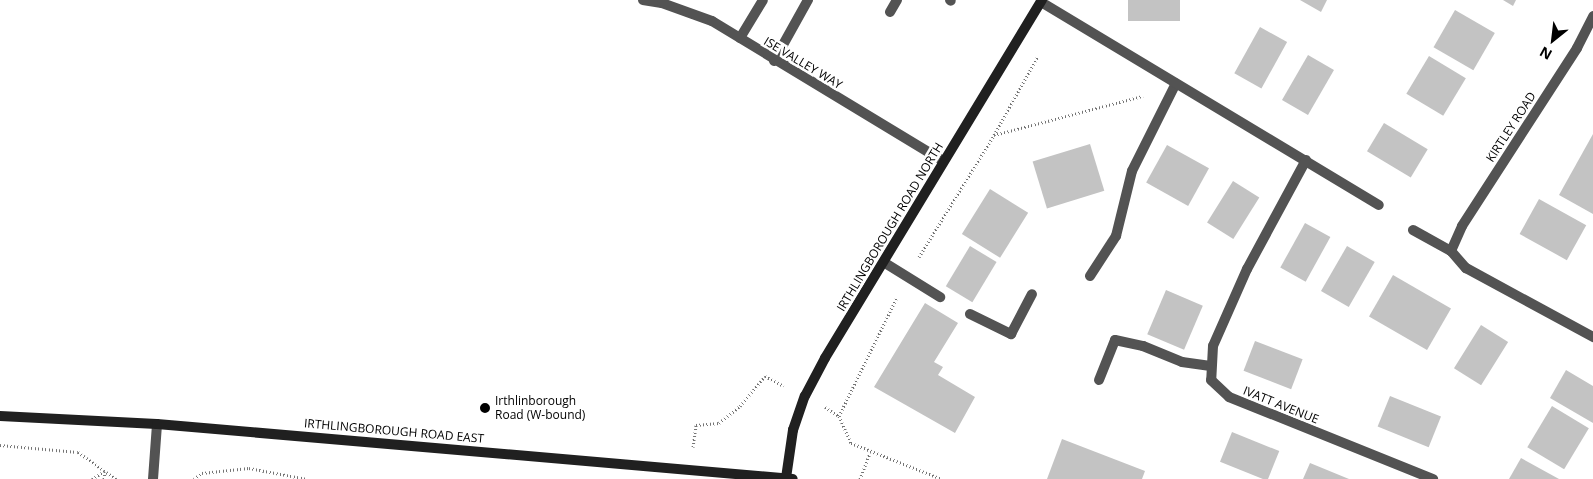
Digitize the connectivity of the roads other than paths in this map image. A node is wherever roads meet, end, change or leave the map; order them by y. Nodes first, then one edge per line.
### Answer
1 (643, 0) edge
2 (763, 0) edge
3 (808, 0) edge
4 (897, 0) edge
5 (1042, 1) edge
6 (890, 12) dead end
7 (1593, 16) edge
8 (740, 38) junction
9 (774, 61) junction
10 (1176, 83) junction
11 (1306, 160) junction
12 (943, 161) junction
13 (1379, 205) dead end
14 (1413, 230) dead end
15 (1451, 251) junction
16 (885, 263) junction
17 (1090, 276) dead end
18 (1032, 294) dead end
19 (940, 297) dead end
20 (970, 314) dead end
21 (1593, 337) edge
22 (1209, 366) junction
23 (1099, 380) dead end
24 (0, 416) edge
25 (157, 424) junction
26 (790, 478) edge
27 (153, 479) edge
28 (1433, 479) edge

1 - 8 street, ISE VALLEY WAY
2 - 8 street
3 - 9 street
4 - 6 street
5 - 10 street
5 - 12 main road, IRTHLINGBOROUGH ROAD NORTH
7 - 15 street, KIRTLEY ROAD
8 - 9 street, ISE VALLEY WAY
9 - 12 street, ISE VALLEY WAY
10 - 11 street
10 - 17 street
11 - 13 street
11 - 22 street
12 - 16 main road, IRTHLINGBOROUGH ROAD NORTH
14 - 15 street
15 - 21 street
16 - 19 street
16 - 26 main road, IRTHLINGBOROUGH ROAD NORTH
18 - 20 street
22 - 23 street
22 - 28 street, IVATT AVENUE
24 - 25 main road, IRTHLINGBOROUGH ROAD EAST
25 - 26 main road, IRTHLINGBOROUGH ROAD EAST
25 - 27 street

